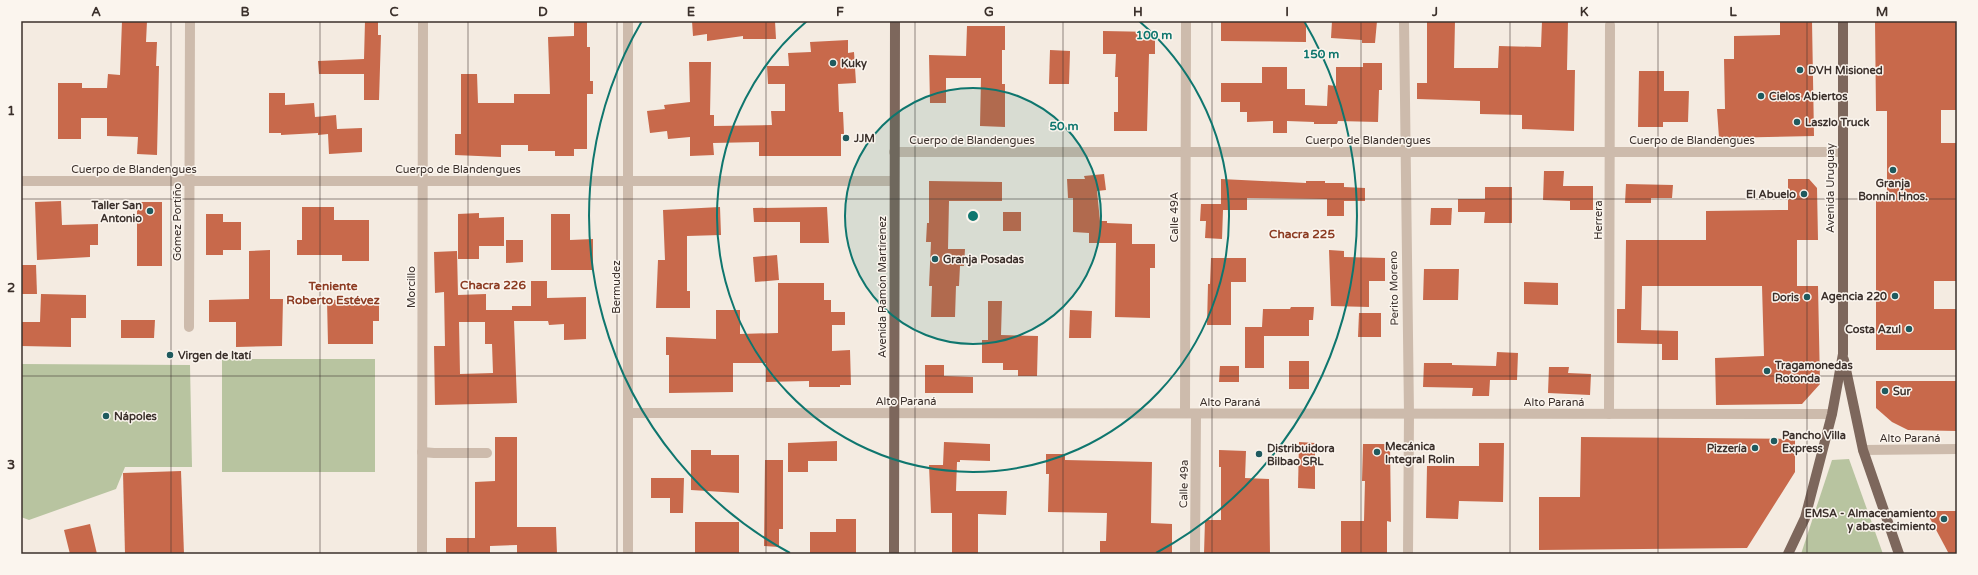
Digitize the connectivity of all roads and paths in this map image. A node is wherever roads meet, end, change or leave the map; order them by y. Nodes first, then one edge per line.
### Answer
1 (190, 21) edge
2 (423, 21) edge
3 (628, 21) edge
4 (895, 21) edge
5 (1186, 21) edge
6 (1404, 21) edge
7 (1843, 21) edge
8 (1610, 25) dead end
9 (894, 152) junction
10 (1186, 152) junction
11 (1404, 152) junction
12 (1610, 152) junction
13 (1842, 152) junction
14 (21, 181) edge
15 (189, 181) junction
16 (423, 181) junction
17 (628, 181) junction
18 (894, 181) junction
19 (189, 327) dead end
20 (1843, 354) junction
21 (628, 413) junction
22 (894, 413) junction
23 (1185, 414) junction
24 (1196, 414) junction
25 (1409, 414) junction
26 (1610, 414) junction
27 (1832, 414) junction
28 (1957, 449) edge
29 (1863, 450) junction
30 (422, 452) junction
31 (487, 453) dead end
32 (422, 554) edge
33 (628, 554) edge
34 (894, 554) edge
35 (1195, 554) edge
36 (1408, 554) edge
37 (1788, 554) edge
38 (1899, 554) edge

1 - 15 street, Gómez Portiño
2 - 16 street, Morcillo
3 - 17 street, Bermudez
4 - 9 main road, Avenida Ramón Martirenez
5 - 10 street, Calle 49A
6 - 11 street, Perito Moreno
7 - 13 main road, Avenida Uruguay
8 - 12 street, Herrera
9 - 10 street, Cuerpo de Blandengues
9 - 18 main road, Avenida Ramón Martirenez
10 - 11 street, Cuerpo de Blandengues
10 - 23 street, Calle 49A
11 - 12 street, Cuerpo de Blandengues
11 - 25 street, Perito Moreno
12 - 13 street, Cuerpo de Blandengues
12 - 26 street, Herrera
13 - 20 main road, Avenida Uruguay
14 - 15 street, Cuerpo de Blandengues
15 - 16 street, Cuerpo de Blandengues
15 - 19 street, Gómez Portiño
16 - 17 street, Cuerpo de Blandengues
16 - 30 street, Morcillo
17 - 18 street, Cuerpo de Blandengues
17 - 21 street, Bermudez
18 - 22 main road, Avenida Ramón Martirenez
20 - 27 main road, Avenida Uruguay
20 - 29 main road, Avenida Uruguay
21 - 22 street, Alto Paraná
21 - 33 street, Bermudez
22 - 23 street, Alto Paraná
22 - 34 main road, Avenida Ramón Martirenez
23 - 24 street, Alto Paraná
24 - 25 street, Alto Paraná
24 - 35 street, Calle 49a
25 - 26 street, Alto Paraná
25 - 36 street, Perito Moreno
26 - 27 street, Alto Paraná
27 - 37 main road, Avenida Uruguay
28 - 29 street, Alto Paraná
29 - 38 main road, Avenida Uruguay
30 - 31 street
30 - 32 street, Morcillo

